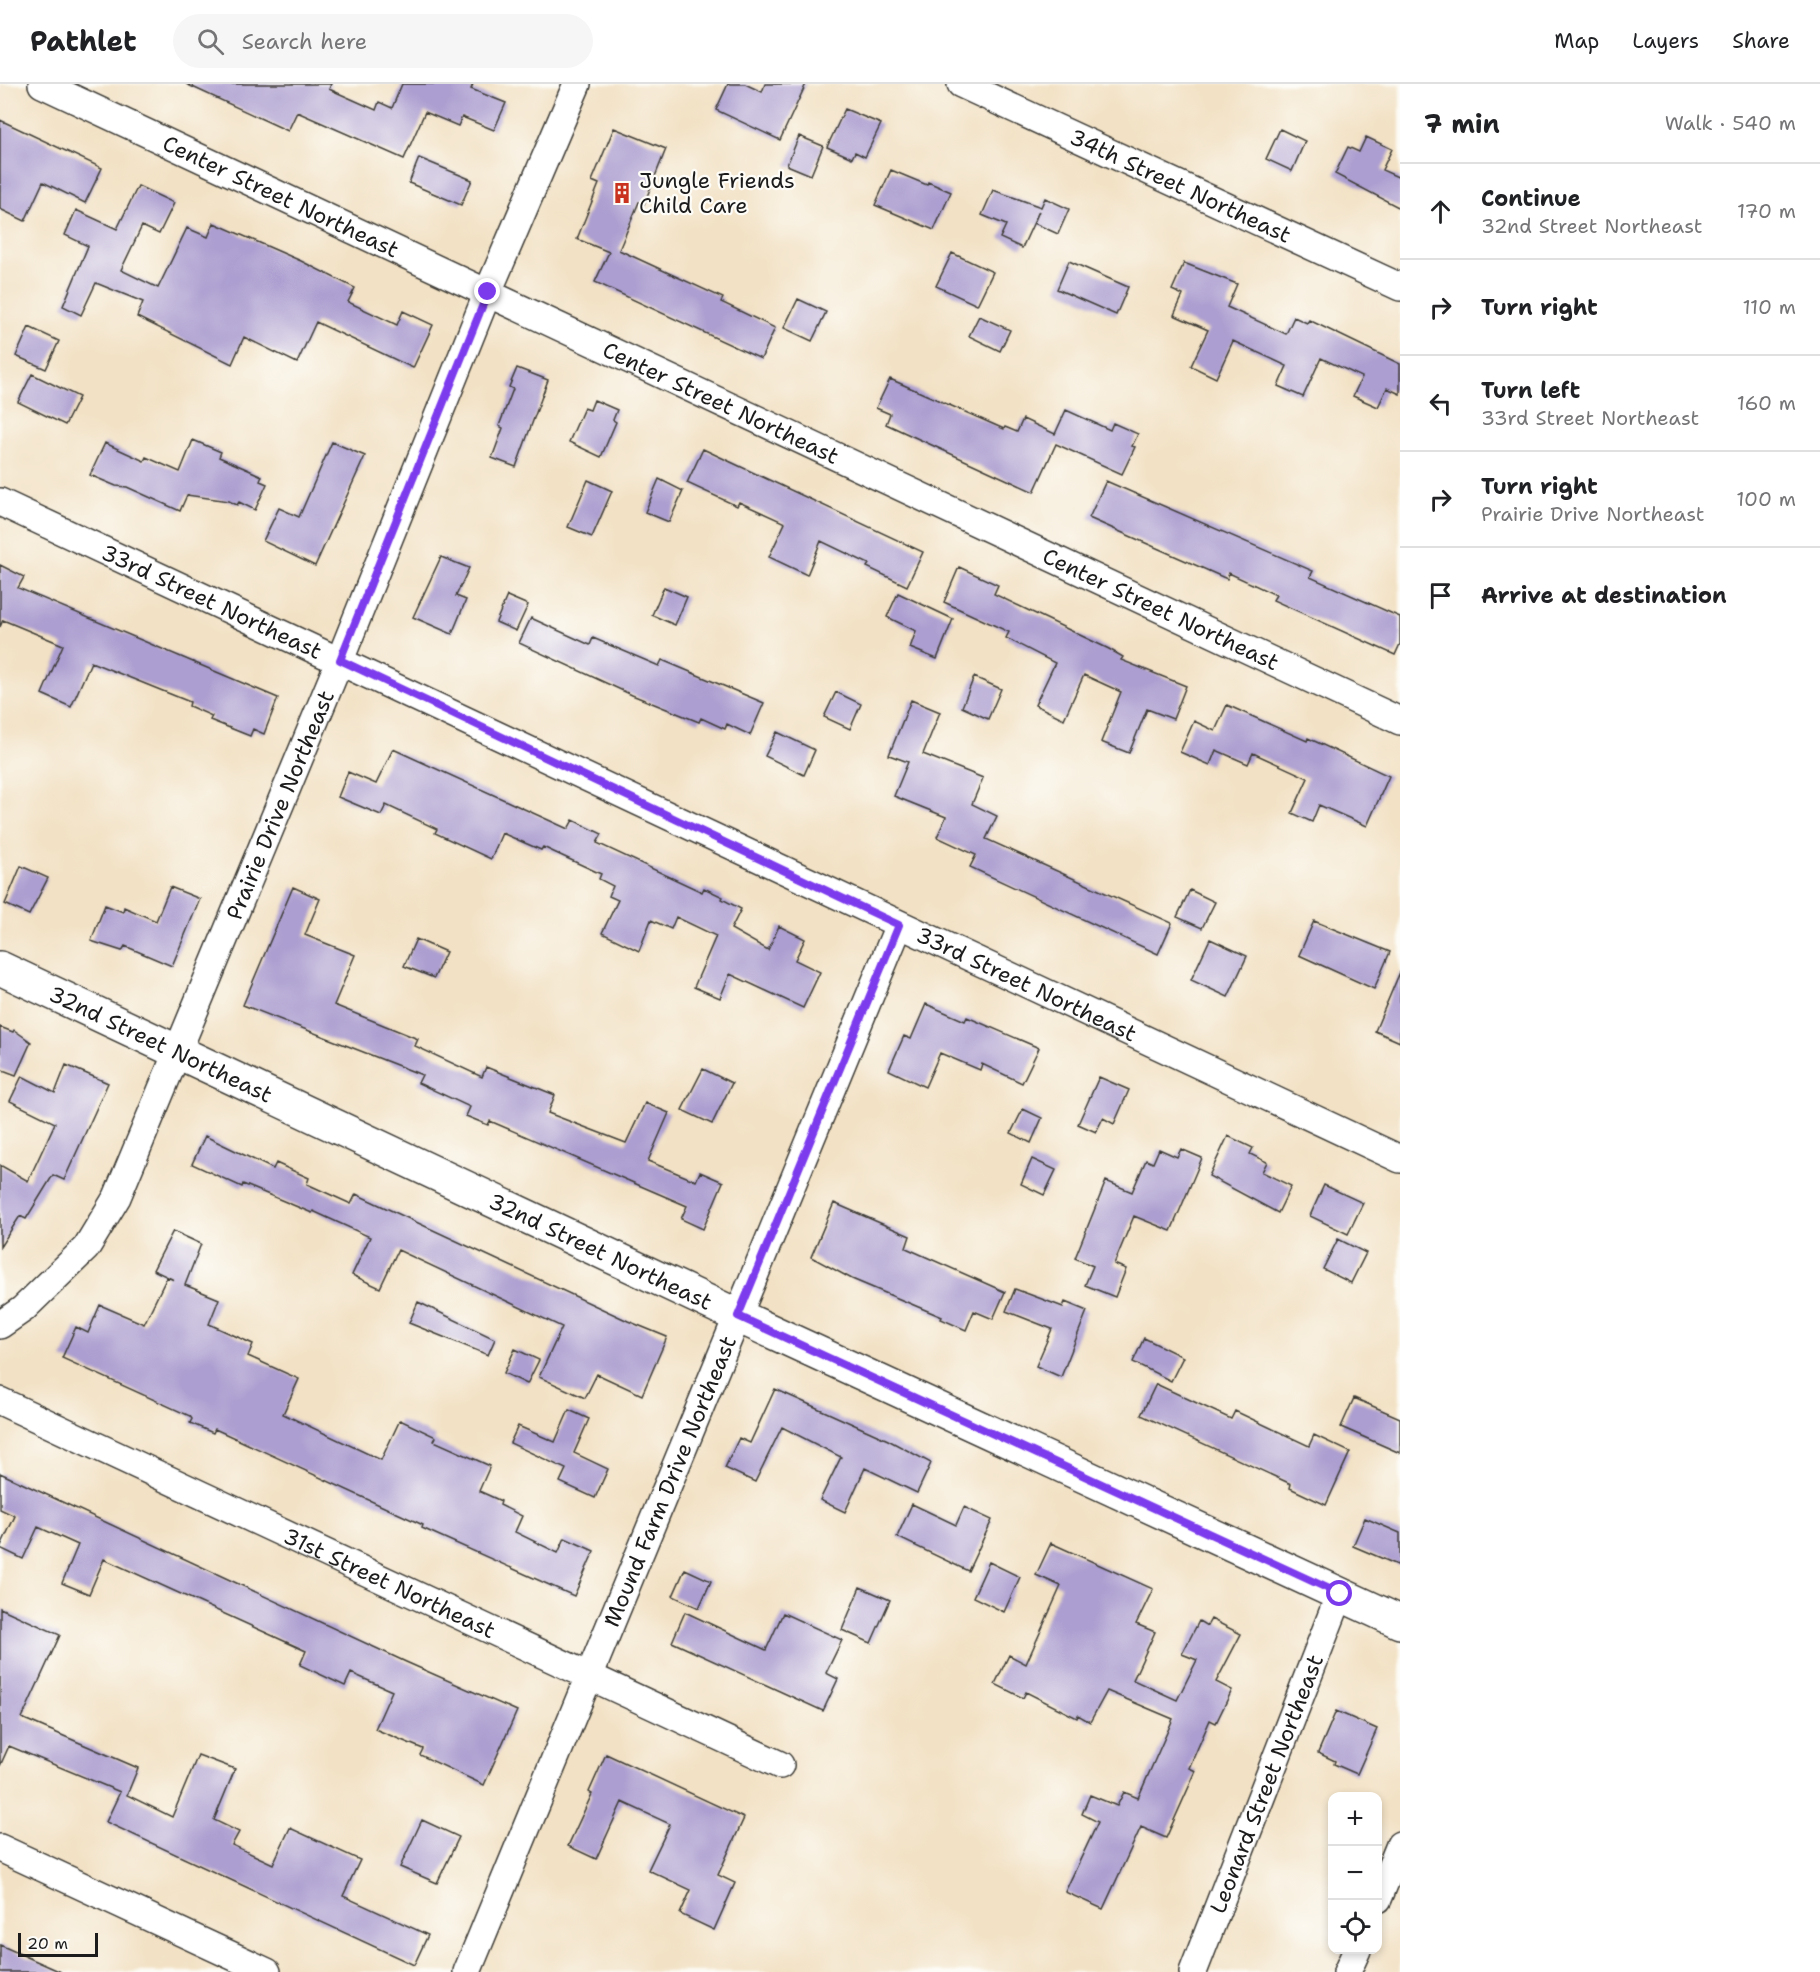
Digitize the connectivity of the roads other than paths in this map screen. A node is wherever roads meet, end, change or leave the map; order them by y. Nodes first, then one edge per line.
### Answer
1 (42, 84) edge
2 (577, 84) edge
3 (961, 84) edge
4 (1400, 287) edge
5 (488, 292) junction
6 (0, 502) edge
7 (340, 660) junction
8 (1400, 721) edge
9 (899, 925) junction
10 (0, 968) edge
11 (177, 1050) junction
12 (1400, 1159) edge
13 (738, 1316) junction
14 (0, 1325) edge
15 (0, 1401) edge
16 (1340, 1594) junction
17 (1400, 1622) edge
18 (587, 1676) junction
19 (780, 1765) dead end
20 (1400, 1845) edge
21 (0, 1848) edge
22 (1382, 1887) edge
23 (1355, 1954) edge
24 (267, 1972) edge
25 (467, 1972) edge
26 (1193, 1972) edge
27 (1347, 1972) edge

1 - 5 street, Center Street Northeast
2 - 5 street, Prairie Drive Northeast
3 - 4 street, 34th Street Northeast
5 - 7 street, Prairie Drive Northeast
5 - 8 street, Center Street Northeast
6 - 7 street, 33rd Street Northeast
7 - 9 street, 33rd Street Northeast
7 - 11 street, Prairie Drive Northeast
9 - 12 street, 33rd Street Northeast
9 - 13 street, Mound Farm Drive Northeast
10 - 11 main road, 32nd Street Northeast
11 - 13 main road, 32nd Street Northeast
11 - 14 street, Prairie Drive Northeast
13 - 16 main road, 32nd Street Northeast
13 - 18 street, Mound Farm Drive Northeast
15 - 18 street, 31st Street Northeast
16 - 17 main road, 32nd Street Northeast
16 - 26 street, Leonard Street Northeast
18 - 19 street, 31st Street Northeast
18 - 25 street, Mound Farm Drive Northeast
20 - 22 street
21 - 24 street
23 - 27 street

